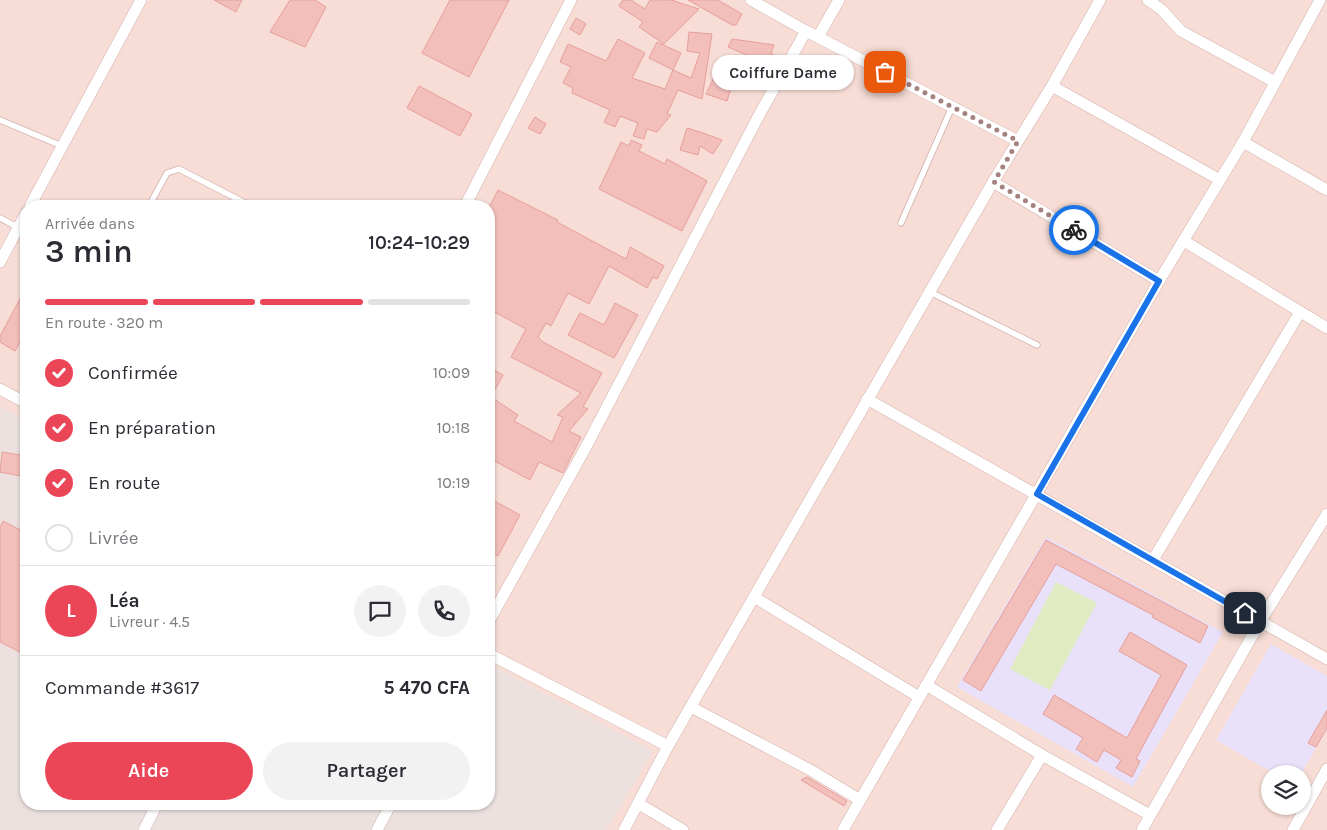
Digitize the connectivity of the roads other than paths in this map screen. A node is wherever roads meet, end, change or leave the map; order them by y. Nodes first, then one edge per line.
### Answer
1 (141, 0) edge
2 (571, 0) edge
3 (751, 0) edge
4 (838, 0) edge
5 (1100, 0) edge
6 (1148, 0) edge
7 (1320, 0) edge
8 (806, 31) junction
9 (818, 37) junction
10 (1275, 82) junction
11 (1052, 86) junction
12 (952, 107) junction
13 (0, 120) edge
14 (1018, 141) junction
15 (1243, 142) junction
16 (62, 146) junction
17 (1220, 180) junction
18 (994, 182) junction
19 (1327, 190) edge
20 (33, 200) edge
21 (152, 200) edge
22 (239, 200) edge
23 (468, 200) edge
24 (0, 218) edge
25 (901, 223) dead end
26 (20, 224) edge
27 (18, 228) junction
28 (1184, 241) junction
29 (0, 262) edge
30 (1159, 281) junction
31 (930, 292) junction
32 (1300, 312) junction
33 (1327, 328) edge
34 (1037, 345) dead end
35 (0, 389) edge
36 (867, 399) junction
37 (20, 400) edge
38 (1037, 494) junction
39 (1327, 514) edge
40 (1153, 560) junction
41 (754, 597) junction
42 (495, 610) edge
43 (1260, 622) junction
44 (495, 657) edge
45 (1327, 659) edge
46 (926, 685) junction
47 (919, 697) junction
48 (691, 707) junction
49 (668, 746) junction
50 (1042, 755) junction
51 (1327, 769) edge
52 (860, 800) junction
53 (639, 804) junction
54 (154, 810) edge
55 (388, 810) edge
56 (1150, 815) junction
57 (144, 830) edge
58 (377, 830) edge
59 (624, 830) edge
60 (683, 830) edge
61 (843, 830) edge
62 (998, 830) edge
63 (1142, 830) edge
64 (1293, 830) edge

1 - 16 street
2 - 23 street
3 - 8 street
4 - 9 street
5 - 11 street
6 - 10 street
7 - 10 street
8 - 9 street
8 - 42 street
9 - 12 street
10 - 15 street
11 - 14 street
11 - 17 street
12 - 14 street
12 - 25 lane
13 - 16 lane
14 - 18 street
15 - 17 street
15 - 19 street
16 - 20 street
17 - 28 street
18 - 30 street
18 - 31 street
21 - 22 lane
24 - 27 lane
26 - 27 street
27 - 29 street
28 - 30 street
28 - 32 street
30 - 38 street
31 - 34 lane
31 - 36 street
32 - 33 street
32 - 40 street
35 - 37 street
36 - 38 street
36 - 41 street
38 - 40 street
38 - 46 street
39 - 43 street
40 - 43 street
41 - 47 street
41 - 48 street
43 - 45 street
43 - 56 street
44 - 49 street
46 - 47 street
46 - 50 street
47 - 52 street
48 - 49 street
48 - 52 street
49 - 53 street
50 - 56 street
50 - 62 street
51 - 64 street
52 - 61 street
53 - 59 street
53 - 60 street
54 - 57 street
55 - 58 street
56 - 63 street

